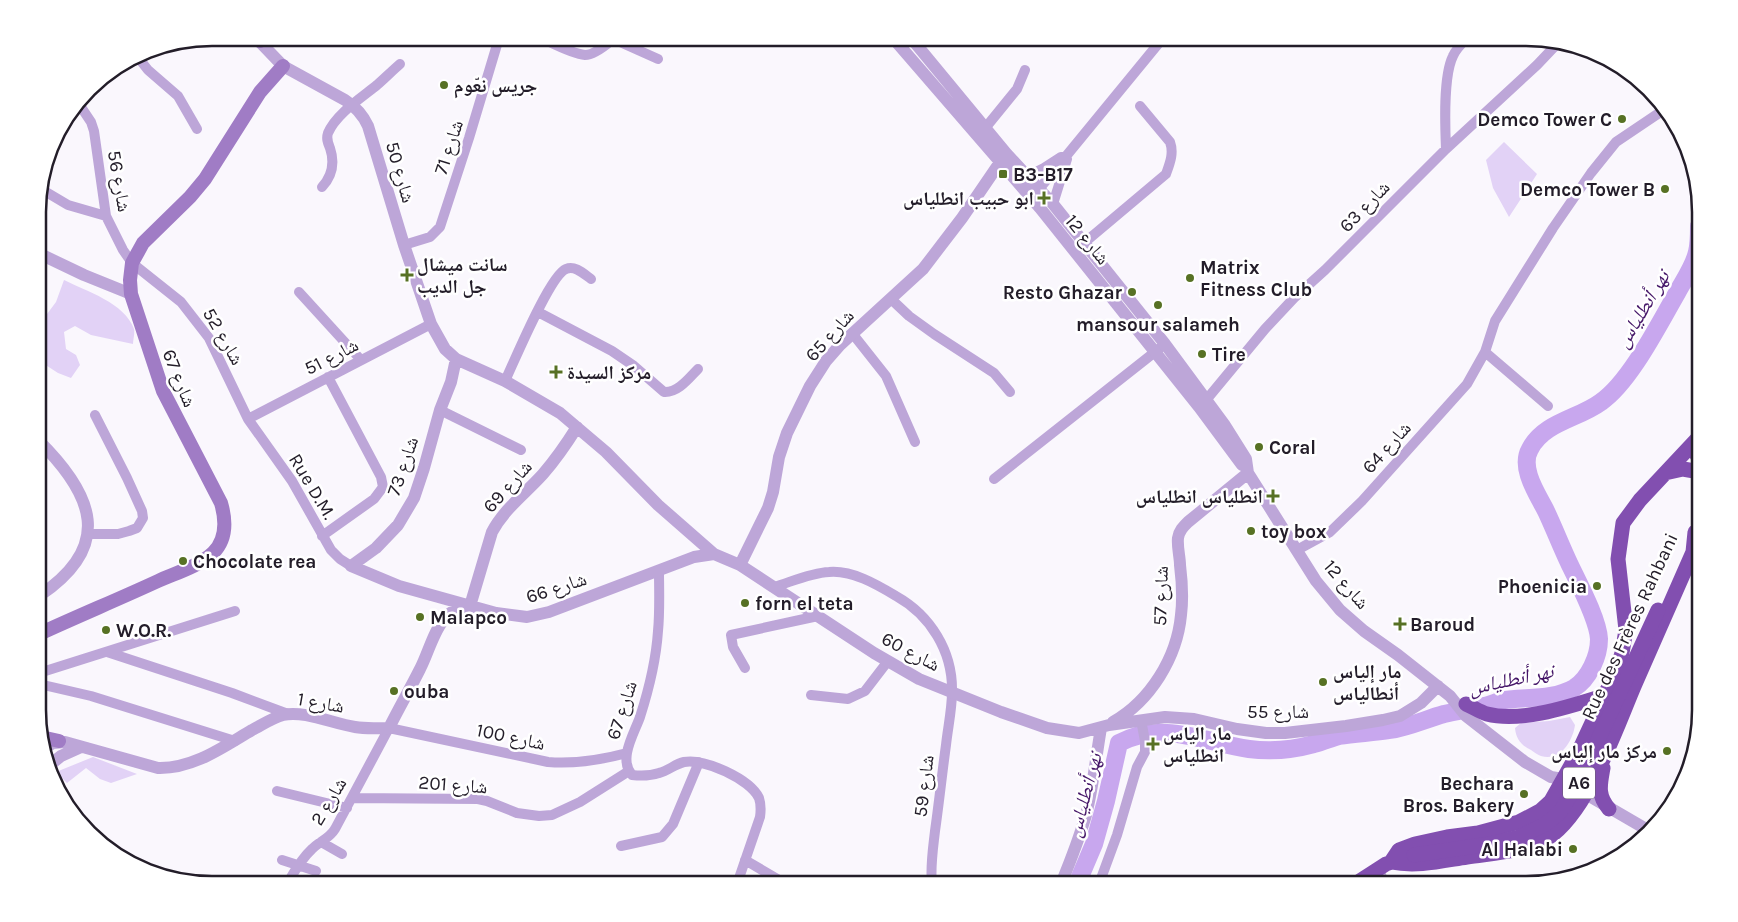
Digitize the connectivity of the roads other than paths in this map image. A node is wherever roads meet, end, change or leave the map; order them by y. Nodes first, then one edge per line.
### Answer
1 (901, 46) edge
2 (917, 46) edge
3 (1156, 46) edge
4 (1460, 46) edge
5 (265, 47) edge
6 (496, 47) edge
7 (560, 47) edge
8 (603, 47) edge
9 (630, 47) edge
10 (1552, 48) edge
11 (658, 59) dead end
12 (142, 62) edge
13 (400, 64) dead end
14 (283, 66) junction
15 (1025, 70) dead end
16 (352, 105) junction
17 (1140, 106) dead end
18 (83, 109) edge
19 (1659, 114) edge
20 (197, 129) dead end
21 (982, 133) junction
22 (1446, 149) junction
23 (1070, 152) junction
24 (1003, 157) junction
25 (1028, 176) junction
26 (322, 187) dead end
27 (48, 193) edge
28 (1036, 194) junction
29 (1053, 204) junction
30 (106, 216) junction
31 (1084, 243) junction
32 (404, 245) junction
33 (47, 257) edge
34 (132, 263) junction
35 (590, 279) dead end
36 (298, 292) dead end
37 (131, 294) junction
38 (890, 299) junction
39 (538, 312) junction
40 (431, 324) junction
41 (852, 333) junction
42 (1160, 348) junction
43 (1485, 352) junction
44 (456, 359) junction
45 (362, 360) junction
46 (471, 367) junction
47 (698, 369) dead end
48 (328, 377) junction
49 (452, 382) junction
50 (505, 382) junction
51 (1010, 392) dead end
52 (1203, 403) junction
53 (1548, 406) dead end
54 (440, 410) junction
55 (96, 415) dead end
56 (248, 418) junction
57 (577, 427) junction
58 (915, 442) dead end
59 (1692, 444) edge
60 (47, 450) edge
61 (521, 450) dead end
62 (1247, 471) junction
63 (1692, 471) edge
64 (1665, 473) junction
65 (994, 479) dead end
66 (87, 534) junction
67 (1692, 535) edge
68 (322, 536) junction
69 (1297, 550) junction
70 (714, 554) junction
71 (1692, 554) edge
72 (740, 565) junction
73 (351, 566) junction
74 (659, 570) junction
75 (774, 587) junction
76 (46, 591) edge
77 (470, 606) junction
78 (235, 611) dead end
79 (818, 616) junction
80 (46, 631) edge
81 (107, 652) junction
82 (888, 661) junction
83 (744, 668) dead end
84 (46, 671) edge
85 (46, 686) edge
86 (1438, 686) junction
87 (952, 693) junction
88 (811, 695) dead end
89 (1603, 696) junction
90 (1144, 697) junction
91 (1466, 707) junction
92 (289, 714) junction
93 (1146, 722) junction
94 (389, 728) junction
95 (1101, 728) junction
96 (49, 739) edge
97 (235, 740) junction
98 (59, 741) junction
99 (51, 745) edge
100 (1608, 746) junction
101 (81, 747) junction
102 (626, 753) junction
103 (55, 761) edge
104 (699, 762) junction
105 (628, 771) junction
106 (1563, 779) junction
107 (277, 790) dead end
108 (1585, 795) junction
109 (352, 798) junction
110 (347, 808) junction
111 (1609, 809) junction
112 (1643, 827) edge
113 (321, 842) junction
114 (621, 846) dead end
115 (342, 854) dead end
116 (282, 860) dead end
117 (745, 860) junction
118 (297, 865) junction
119 (1385, 865) junction
120 (316, 871) dead end
121 (931, 875) edge
122 (1057, 875) edge
123 (1064, 875) edge
124 (1102, 875) edge
125 (1369, 875) edge
126 (1384, 875) edge
127 (291, 876) edge
128 (740, 876) edge
129 (772, 876) edge

1 - 21 street, شارع 12
2 - 21 street, شارع 12
3 - 23 street
4 - 22 street
5 - 14 street, شارع 50
6 - 32 street, شارع 71
7 - 8 street
9 - 11 street
10 - 22 street, شارع 63
12 - 20 street
13 - 16 street
14 - 16 street, شارع 50
14 - 34 main road, شارع 67
15 - 21 street
16 - 26 street
16 - 32 street, شارع 50
17 - 31 street
18 - 30 street, شارع 56
19 - 43 street, شارع 64
21 - 24 street, شارع 12
22 - 52 street, شارع 63
23 - 25 street
23 - 28 street
23 - 29 street
24 - 25 street, شارع 12
24 - 28 street, شارع 12
24 - 38 street, شارع 65
25 - 28 street, شارع 12
27 - 30 street
28 - 29 street, شارع 12
28 - 42 street, شارع 12
29 - 31 street, شارع 12
30 - 34 street, شارع 56
31 - 42 street, شارع 12
32 - 40 street, شارع 50
33 - 37 street
34 - 37 main road, شارع 67
34 - 56 street, شارع 52
35 - 39 street
36 - 45 street
37 - 80 main road, شارع 67
38 - 41 street, شارع 65
38 - 51 street
39 - 47 street
39 - 50 street
40 - 44 street, شارع 50
40 - 45 street, شارع 51
41 - 58 street
41 - 72 street, شارع 65
42 - 52 street, شارع 12
42 - 65 street
43 - 53 street
43 - 69 street, شارع 64
44 - 46 street, شارع 60
44 - 49 street, شارع 73
45 - 48 street, شارع 51
46 - 49 street
46 - 50 street, شارع 60
48 - 56 street, شارع 51
48 - 68 street
49 - 54 street, شارع 73
50 - 57 street, شارع 60
52 - 62 street, شارع 12
54 - 61 street
54 - 73 street, شارع 73
55 - 66 street
56 - 68 street, Rue D.M.
57 - 70 street, شارع 60
57 - 77 street, شارع 69
59 - 64 highway, A6
60 - 66 street
62 - 69 street, شارع 12
62 - 90 street, شارع 57
63 - 64 highway
64 - 89 highway, A6
66 - 76 street
67 - 119 highway, Rue des Frères Rahbani / A6, bridge
68 - 73 street, Rue D.M.
69 - 86 street, شارع 12
70 - 72 street, شارع 60
70 - 74 street, شارع 66
71 - 100 highway
72 - 75 street, شارع 60
73 - 77 street, شارع 66
74 - 77 street, شارع 66
74 - 102 street, شارع 67
75 - 79 street, شارع 60
75 - 87 street, شارع 59
77 - 94 street
78 - 81 street
79 - 82 street, شارع 60
79 - 83 street
81 - 84 street
81 - 92 street
82 - 87 street, شارع 60
82 - 88 street
85 - 97 street
86 - 91 street, شارع 12
86 - 93 street, شارع 55
87 - 95 street, شارع 60
87 - 121 street, شارع 59
89 - 91 highway
89 - 106 highway, Rue des Frères Rahbani / A6
90 - 93 street
90 - 95 street, شارع 57
91 - 106 street, شارع 12
92 - 94 street, شارع 1
92 - 97 street, شارع 1
93 - 95 street, شارع 55
93 - 124 street
94 - 102 street, شارع 100
94 - 109 street, شارع 2
95 - 122 street
95 - 123 street
96 - 98 main road
97 - 101 street, شارع 1
98 - 99 street
98 - 101 street, شارع 1
100 - 108 highway
100 - 111 highway
101 - 103 street
102 - 105 street, شارع 67
104 - 105 street
104 - 114 street
104 - 117 street
105 - 109 street, شارع 201
106 - 108 street, شارع 12
106 - 119 highway, Rue des Frères Rahbani / A6
107 - 110 street
108 - 111 street, شارع 12
108 - 119 highway
109 - 110 street, شارع 2
110 - 113 street, شارع 2
111 - 112 street, شارع 12
113 - 115 street
113 - 118 street, شارع 2
116 - 118 street
117 - 128 street
117 - 129 street
118 - 120 street
118 - 127 street, شارع 2
119 - 125 highway, A6
119 - 126 street

